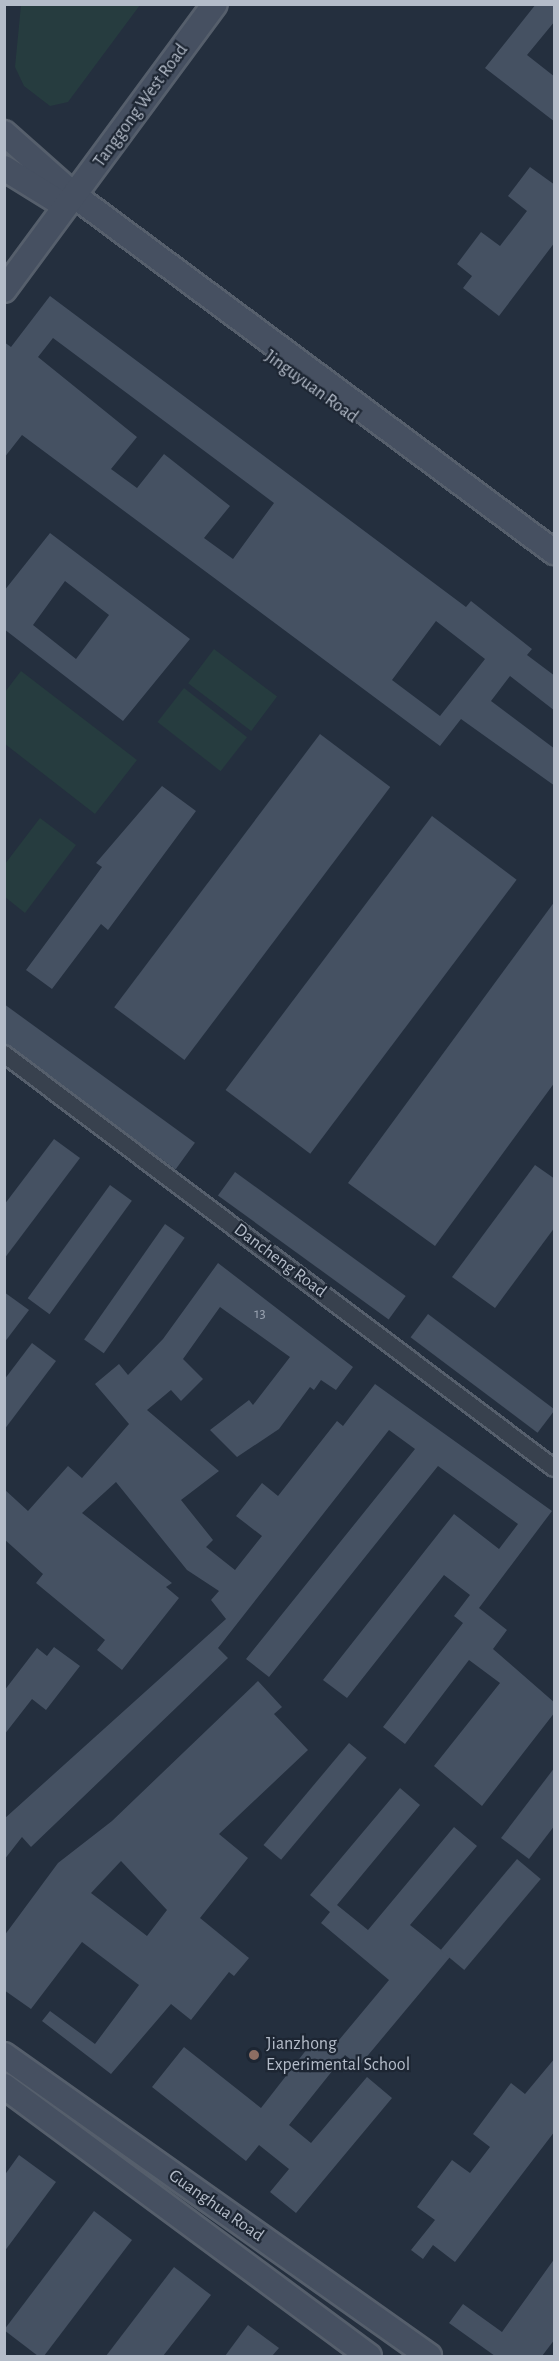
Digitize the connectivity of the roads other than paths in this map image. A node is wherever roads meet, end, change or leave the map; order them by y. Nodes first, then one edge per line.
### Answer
1 (200, 4) edge
2 (215, 4) edge
3 (4, 133) edge
4 (4, 168) edge
5 (66, 198) junction
6 (4, 269) edge
7 (4, 290) edge
8 (555, 552) edge
9 (555, 566) edge
10 (4, 1054) edge
11 (555, 1468) edge
12 (4, 2055) edge
13 (4, 2086) edge
14 (369, 2356) edge
15 (429, 2356) edge

1 - 5 main road
2 - 5 main road, Tanggong West Road
3 - 5 main road
4 - 5 main road
5 - 6 main road
5 - 7 main road
5 - 8 main road, Jinguyuan Road
5 - 9 main road, Jinguyuan Road
10 - 11 street, Dancheng Road
12 - 15 main road, Guanghua Road
13 - 14 main road, Guanghua Road

